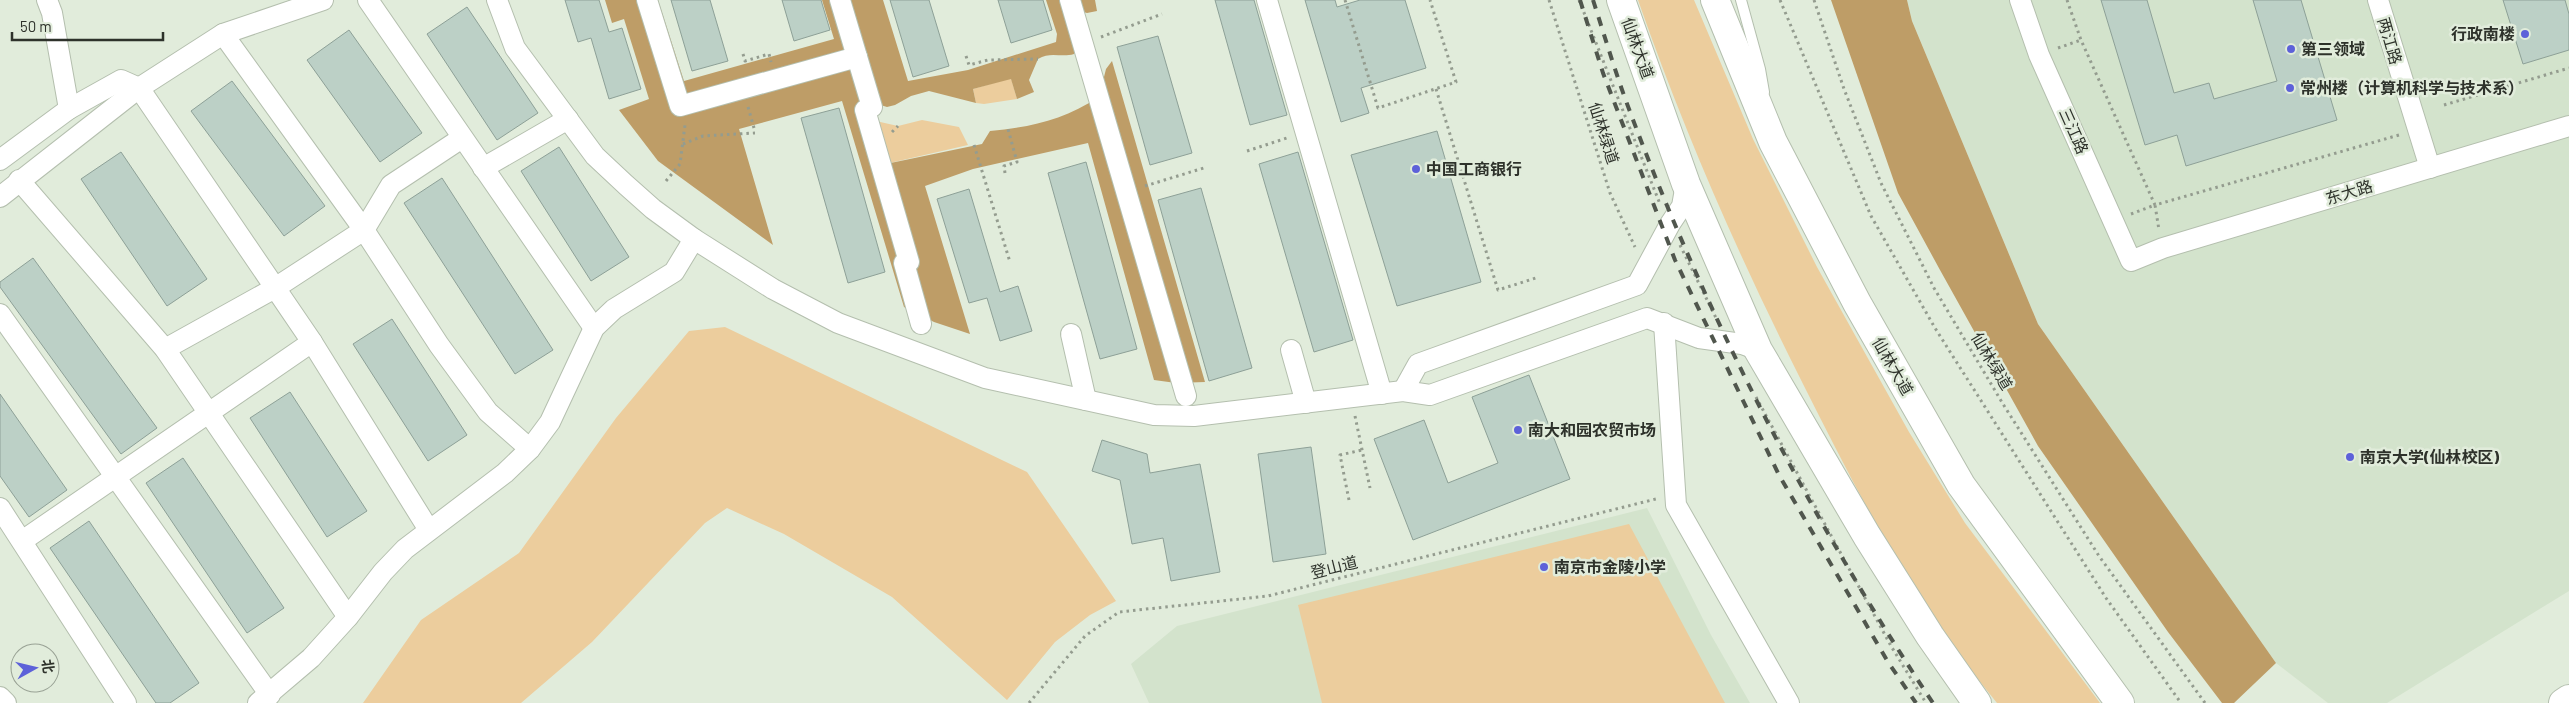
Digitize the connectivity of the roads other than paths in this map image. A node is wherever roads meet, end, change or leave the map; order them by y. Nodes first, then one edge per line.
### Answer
1 (47, 0) edge
2 (323, 0) edge
3 (368, 0) edge
4 (497, 0) edge
5 (647, 0) edge
6 (840, 0) edge
7 (1070, 0) edge
8 (1266, 0) edge
9 (1621, 0) edge
10 (1715, 0) edge
11 (1741, 0) edge
12 (2020, 0) edge
13 (2378, 0) edge
14 (223, 34) junction
15 (857, 57) junction
16 (139, 88) junction
17 (69, 109) junction
18 (568, 119) junction
19 (2569, 126) edge
20 (1771, 137) junction
21 (462, 138) junction
22 (0, 160) edge
23 (483, 168) junction
24 (2430, 168) junction
25 (20, 180) junction
26 (1686, 184) junction
27 (0, 197) edge
28 (364, 230) junction
29 (694, 239) junction
30 (2130, 261) joint
31 (275, 288) junction
32 (0, 314) edge
33 (1664, 323) junction
34 (921, 324) dead end
35 (594, 328) junction
36 (1071, 334) dead end
37 (312, 342) junction
38 (165, 349) junction
39 (1291, 350) dead end
40 (1758, 350) junction
41 (1402, 391) junction
42 (1382, 394) junction
43 (1186, 396) dead end
44 (1086, 400) junction
45 (1306, 403) junction
46 (209, 412) junction
47 (530, 449) junction
48 (116, 477) junction
49 (0, 508) edge
50 (429, 530) junction
51 (22, 541) junction
52 (348, 618) junction
53 (0, 697) edge
54 (264, 699) edge
55 (2569, 699) edge
56 (6, 703) edge
57 (126, 703) edge
58 (1789, 703) edge
59 (1977, 703) edge
60 (2120, 703) edge
61 (2563, 703) edge

1 - 17 street
2 - 14 street
3 - 21 street
4 - 18 street
5 - 15 street
6 - 15 street
7 - 43 street
8 - 42 street
9 - 26 main road, 仙林大道
10 - 20 main road, 仙林大道
11 - 20 lane
12 - 30 street, 三江路
13 - 24 street, 两江路
14 - 16 street
14 - 28 street
15 - 34 street
16 - 17 street
16 - 25 street
16 - 31 street
17 - 22 street
18 - 23 street
18 - 29 street
19 - 24 street, 东大路
20 - 60 main road, 仙林大道
21 - 23 street
21 - 28 street
23 - 35 street
24 - 30 street, 东大路
25 - 27 street
25 - 38 street
26 - 40 main road, 仙林大道
26 - 41 street
28 - 31 street
28 - 47 street
29 - 35 street
29 - 44 street
31 - 37 street
31 - 38 street
32 - 48 street
33 - 40 street
33 - 41 street
33 - 58 street
35 - 47 street
36 - 44 street
37 - 46 street
37 - 50 street
38 - 46 street
39 - 45 street
40 - 59 main road, 仙林大道
41 - 42 street
42 - 45 street
44 - 45 street
46 - 48 street
46 - 52 street
47 - 50 street
48 - 51 street
48 - 54 street
49 - 51 street
50 - 52 street
51 - 57 street
52 - 54 street
53 - 56 street
55 - 61 main road

